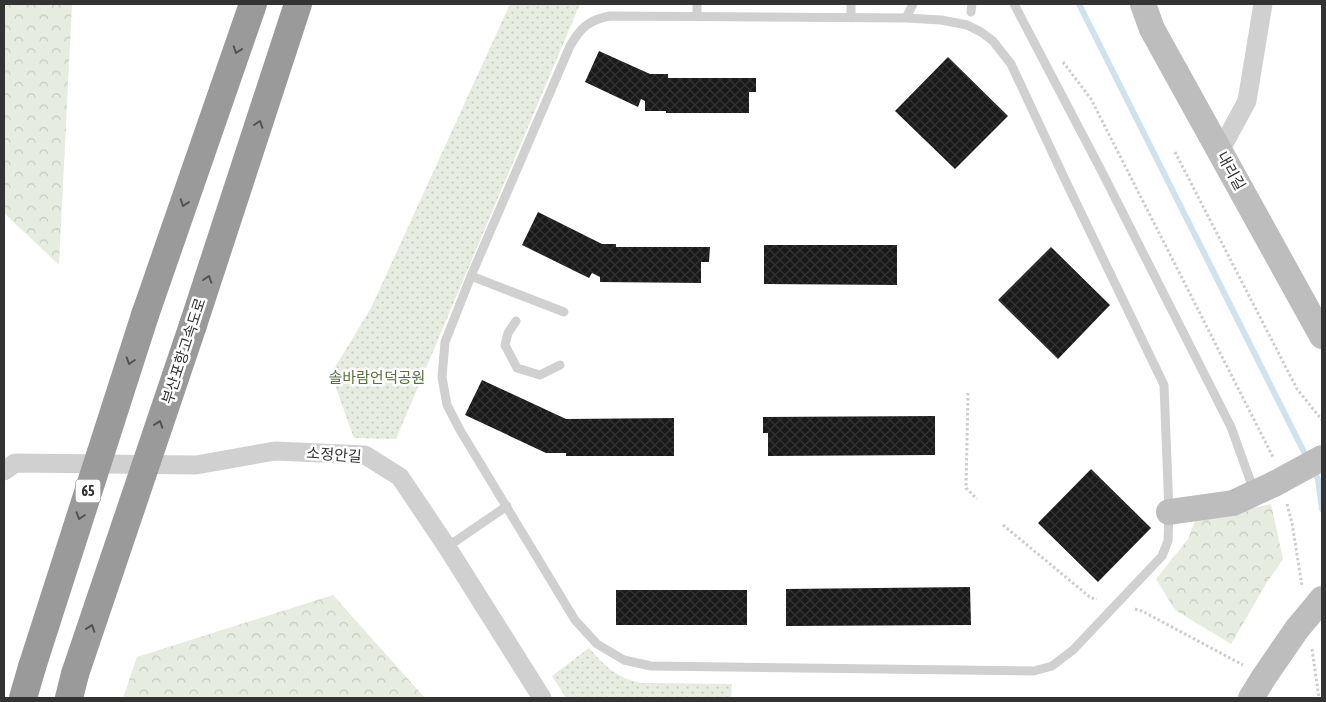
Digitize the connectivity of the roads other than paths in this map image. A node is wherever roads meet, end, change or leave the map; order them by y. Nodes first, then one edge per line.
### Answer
1 (252, 4) edge
2 (298, 4) edge
3 (697, 4) edge
4 (851, 4) edge
5 (913, 4) edge
6 (1014, 4) edge
7 (1143, 4) edge
8 (1263, 4) edge
9 (697, 16) junction
10 (851, 18) junction
11 (906, 18) junction
12 (1220, 151) junction
13 (471, 276) junction
14 (564, 312) dead end
15 (516, 321) dead end
16 (1322, 336) edge
17 (560, 365) dead end
18 (1322, 458) edge
19 (4, 471) edge
20 (1265, 489) junction
21 (507, 506) junction
22 (1169, 512) junction
23 (447, 547) junction
24 (1322, 599) edge
25 (72, 686) edge
26 (1258, 688) edge
27 (23, 698) edge
28 (542, 698) edge

1 -> 27 highway, 65, bridge
25 -> 2 highway, 부산포항고속도로, bridge
3 - 9 lane
4 - 10 lane
5 - 11 lane
6 - 20 lane
7 - 12 street, 내리길
8 - 12 street
9 - 10 lane
9 - 13 lane
10 - 11 lane
11 - 22 lane
12 - 16 street, 내리길
13 - 14 lane
13 - 21 lane
15 - 17 lane
18 - 20 street, bridge
19 - 23 street, 소정안길
20 - 22 street
21 - 22 lane
21 - 23 lane
23 - 28 street, 소정안길
24 - 26 street, bridge

